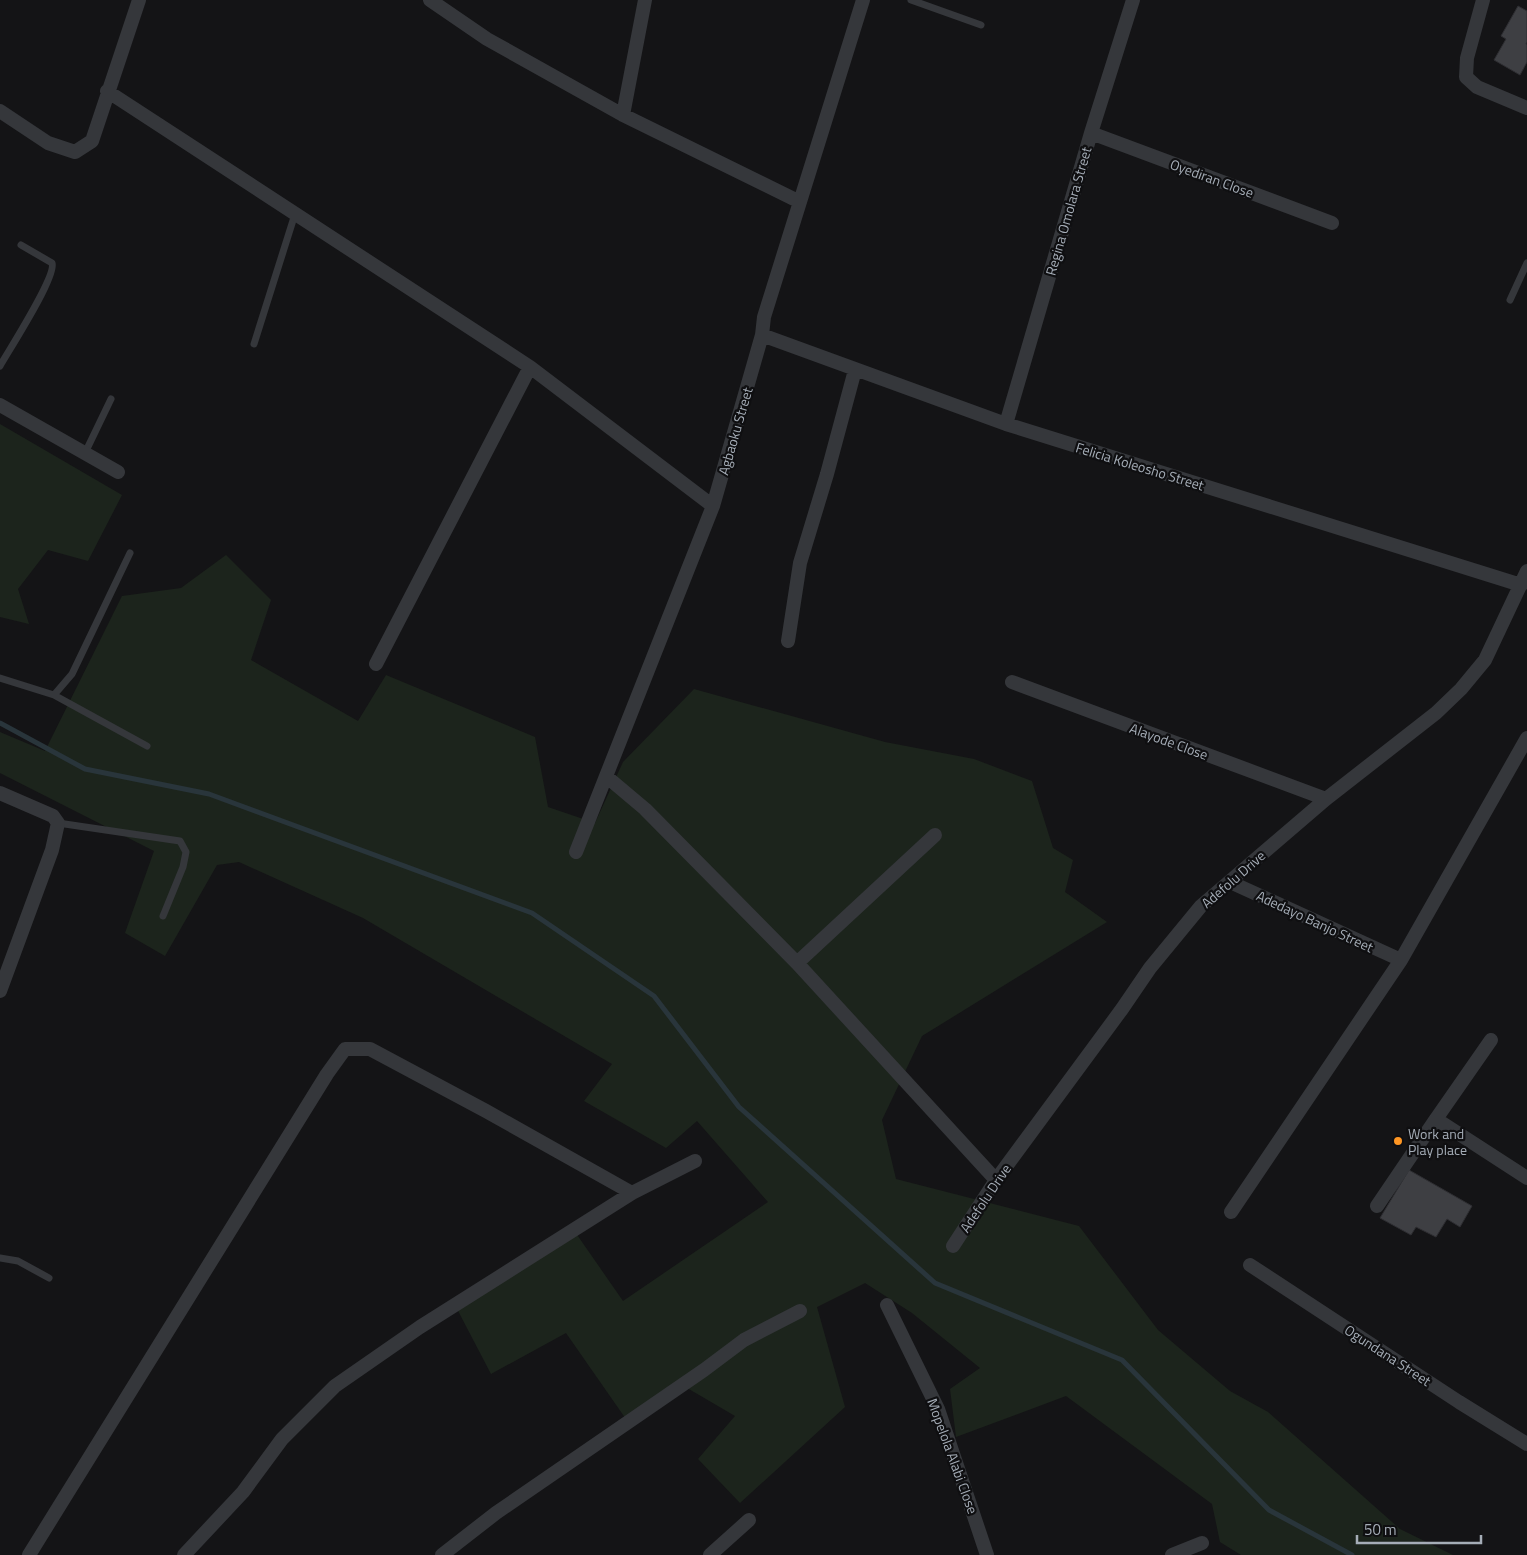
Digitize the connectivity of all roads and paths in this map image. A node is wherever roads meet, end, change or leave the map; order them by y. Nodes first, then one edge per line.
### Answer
1 (139, 0) edge
2 (430, 0) edge
3 (645, 0) edge
4 (863, 0) edge
5 (911, 0) edge
6 (1133, 0) edge
7 (1483, 0) edge
8 (981, 25) dead end
9 (108, 91) junction
10 (1527, 108) edge
11 (0, 111) edge
12 (623, 115) junction
13 (1091, 133) junction
14 (800, 202) junction
15 (295, 214) junction
16 (1332, 223) dead end
17 (21, 245) dead end
18 (1527, 263) edge
19 (1510, 300) dead end
20 (762, 335) junction
21 (254, 344) dead end
22 (0, 366) edge
23 (530, 366) junction
24 (855, 370) junction
25 (111, 399) dead end
26 (0, 404) edge
27 (1006, 424) junction
28 (85, 453) junction
29 (118, 472) dead end
30 (713, 506) junction
31 (130, 553) dead end
32 (1527, 571) edge
33 (1521, 585) junction
34 (788, 641) dead end
35 (376, 664) dead end
36 (0, 678) edge
37 (1012, 682) dead end
38 (54, 695) junction
39 (1527, 738) edge
40 (147, 746) dead end
41 (607, 777) junction
42 (0, 793) edge
43 (1326, 799) junction
44 (58, 823) junction
45 (934, 835) dead end
46 (576, 852) dead end
47 (1230, 882) junction
48 (163, 916) dead end
49 (1401, 960) junction
50 (797, 963) junction
51 (0, 991) edge
52 (1491, 1040) dead end
53 (1436, 1119) junction
54 (695, 1161) dead end
55 (1527, 1178) edge
56 (996, 1180) junction
57 (632, 1193) junction
58 (1377, 1206) dead end
59 (1231, 1212) dead end
60 (953, 1246) dead end
61 (0, 1258) edge
62 (1250, 1265) dead end
63 (49, 1278) dead end
64 (887, 1305) dead end
65 (800, 1312) dead end
66 (1527, 1444) edge
67 (749, 1520) dead end
68 (1202, 1543) dead end
69 (28, 1555) edge
70 (184, 1555) edge
71 (442, 1555) edge
72 (710, 1555) edge
73 (987, 1555) edge
74 (1172, 1555) edge

1 - 9 street
2 - 12 street
3 - 12 street
4 - 14 street, Agbaoku Street
5 - 8 lane
6 - 13 street, Regina Omolara Street
7 - 10 street
9 - 11 street
9 - 15 street
12 - 14 street
13 - 16 street, Oyediran Close
13 - 27 street, Regina Omolara Street
14 - 20 street, Agbaoku Street
15 - 21 lane
15 - 23 street
17 - 22 lane
18 - 19 lane
20 - 24 street, Felicia Koleosho Street
20 - 30 street, Agbaoku Street
23 - 30 street
23 - 35 street
24 - 27 street, Felicia Koleosho Street
24 - 34 street
25 - 28 lane
26 - 28 street
27 - 33 street, Felicia Koleosho Street
28 - 29 street
30 - 41 street, Agbaoku Street
31 - 38 lane
32 - 33 street, Adefolu Drive
33 - 43 street, Adefolu Drive
36 - 38 lane
37 - 43 street, Alayode Close
38 - 40 lane
39 - 49 street
41 - 46 street, Agbaoku Street
41 - 50 street
42 - 44 street
43 - 47 street, Adefolu Drive
44 - 48 lane
44 - 51 street
45 - 50 street
47 - 49 street, Adedayo Banjo Street
47 - 56 street, Adefolu Drive
49 - 59 street
50 - 56 street
52 - 53 street
53 - 55 street
53 - 58 street
54 - 57 street
56 - 60 street, Adefolu Drive
57 - 69 street
57 - 70 street
61 - 63 lane
62 - 66 street, Ogundana Street
64 - 73 street, Mopelola Alabi Close
65 - 71 street
67 - 72 street
68 - 74 street

